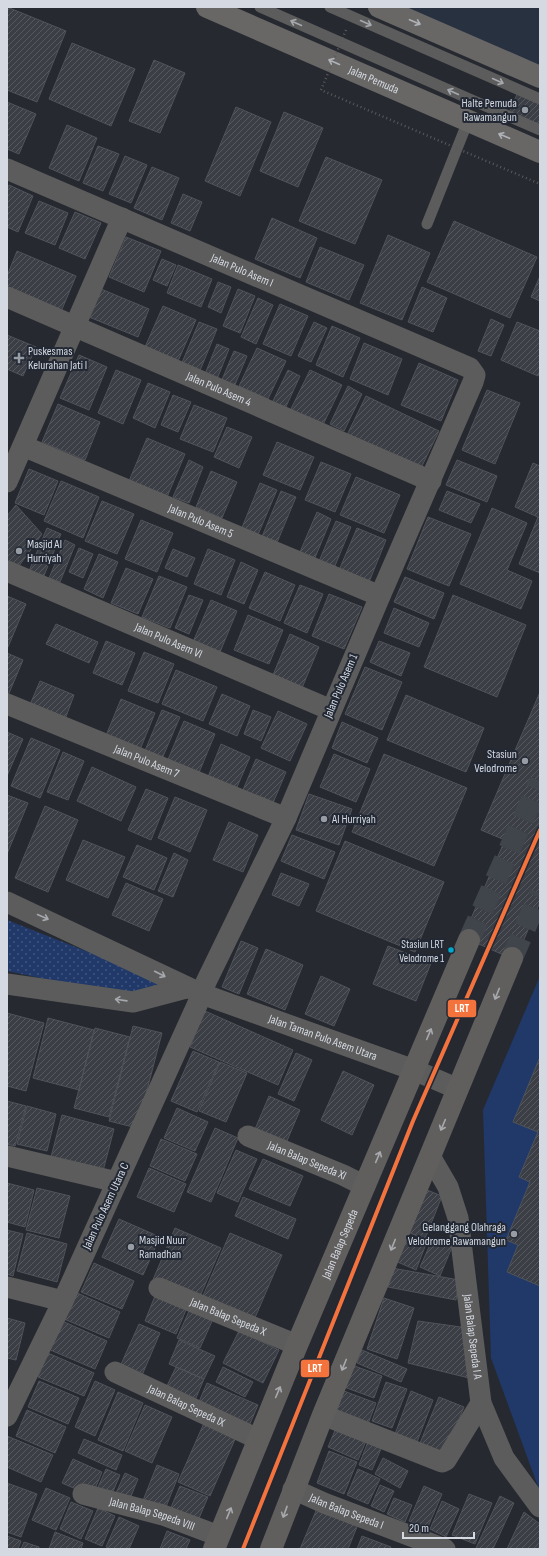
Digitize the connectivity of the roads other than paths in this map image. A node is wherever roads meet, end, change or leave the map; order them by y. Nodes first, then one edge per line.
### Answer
1 (207, 7) edge
2 (260, 7) edge
3 (330, 7) edge
4 (379, 7) edge
5 (540, 77) edge
6 (540, 99) edge
7 (468, 121) junction
8 (540, 130) edge
9 (540, 152) edge
10 (7, 169) edge
11 (122, 218) junction
12 (427, 224) dead end
13 (7, 297) edge
14 (75, 326) junction
15 (475, 375) joint
16 (23, 446) junction
17 (431, 481) junction
18 (7, 482) edge
19 (7, 571) edge
20 (380, 596) junction
21 (7, 704) edge
22 (331, 710) junction
23 (286, 818) junction
24 (7, 902) edge
25 (469, 940) tunnel mouth
26 (512, 958) tunnel mouth
27 (7, 984) edge
28 (194, 991) junction
29 (414, 1070) junction
30 (458, 1089) junction
31 (248, 1136) dead end
32 (7, 1156) edge
33 (430, 1156) junction
34 (117, 1182) junction
35 (365, 1186) junction
36 (7, 1287) edge
37 (159, 1288) dead end
38 (63, 1301) junction
39 (297, 1345) junction
40 (115, 1372) dead end
41 (481, 1403) junction
42 (323, 1415) junction
43 (7, 1416) edge
44 (258, 1439) junction
45 (293, 1489) junction
46 (83, 1494) dead end
47 (540, 1507) edge
48 (217, 1543) edge
49 (271, 1549) edge
50 (445, 1549) edge

7 -> 1 main road, Jalan Pemuda
8 -> 2 lane
3 -> 6 lane
4 -> 5 main road
9 -> 7 main road, Jalan Pemuda
7 - 12 lane
10 - 11 street, Jalan Pulo Asem I
11 - 14 street
11 - 15 street, Jalan Pulo Asem I
13 - 14 street, Jalan Pulo Asem 4
14 - 16 street
14 - 17 street, Jalan Pulo Asem 4
15 - 17 street, Jalan Pulo Asem 1
16 - 18 street
16 - 20 street, Jalan Pulo Asem 5
17 - 20 street, Jalan Pulo Asem 1
19 - 22 street, Jalan Pulo Asem VI
20 - 22 street, Jalan Pulo Asem 1
21 - 23 street, Jalan Pulo Asem 7
22 - 23 street, Jalan Pulo Asem 1
23 - 28 street, Jalan Pulo Asem 1
24 -> 28 street, Jalan Taman Pulo Asem Utara
29 -> 25 main road, Jalan Balap Sepeda
26 -> 30 main road
28 -> 27 street
28 - 29 street, Jalan Taman Pulo Asem Utara
28 - 34 street, Jalan Pulo Asem Utara C
29 - 30 street, Jalan Taman Pulo Asem Utara
35 -> 29 main road, Jalan Balap Sepeda
30 -> 33 main road
31 - 35 street, Jalan Balap Sepeda XI
32 - 34 street
33 - 41 street, Jalan Balap Sepeda I A
33 -> 42 main road
34 - 38 street, Jalan Pulo Asem Utara C
35 - 39 main road, Jalan Balap Sepeda
36 - 38 street
37 - 39 street, Jalan Balap Sepeda X
38 - 43 street, Jalan Pulo Asem Utara C
44 -> 39 main road, Jalan Balap Sepeda
40 - 44 street, Jalan Balap Sepeda IX
41 - 42 street
41 - 47 street, Jalan Balap Sepeda I A
42 - 45 main road
48 -> 44 main road, Jalan Balap Sepeda
45 -> 49 main road
45 - 50 street, Jalan Balap Sepeda I
46 - 48 street, Jalan Balap Sepeda VIII

